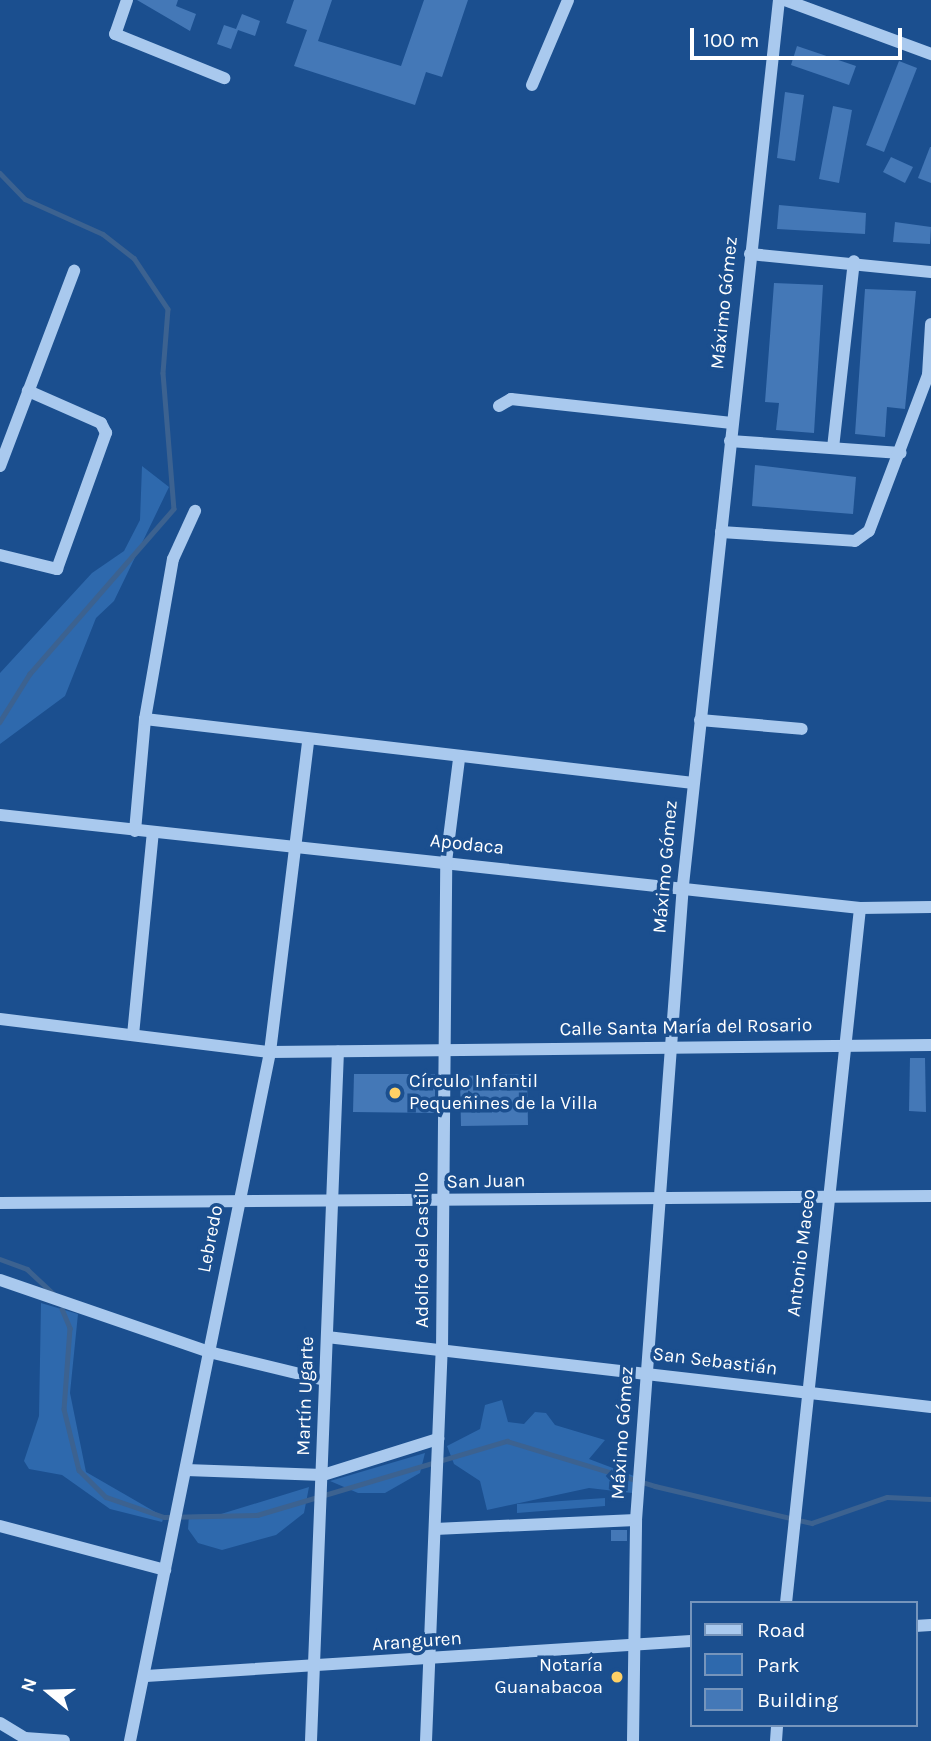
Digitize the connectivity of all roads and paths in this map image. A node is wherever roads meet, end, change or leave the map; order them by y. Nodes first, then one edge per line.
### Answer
1 (127, 0) edge
2 (568, 0) edge
3 (779, 0) edge
4 (785, 0) edge
5 (931, 54) edge
6 (224, 78) dead end
7 (532, 85) dead end
8 (750, 254) junction
9 (853, 261) junction
10 (74, 271) dead end
11 (931, 272) edge
12 (931, 324) edge
13 (27, 391) junction
14 (499, 406) dead end
15 (732, 422) junction
16 (730, 441) junction
17 (833, 448) junction
18 (901, 453) junction
19 (0, 466) edge
20 (195, 510) dead end
21 (721, 532) junction
22 (0, 555) edge
23 (145, 719) junction
24 (700, 720) junction
25 (802, 729) dead end
26 (308, 742) junction
27 (459, 759) junction
28 (693, 783) junction
29 (0, 815) edge
30 (135, 831) junction
31 (153, 832) junction
32 (298, 844) junction
33 (446, 862) junction
34 (683, 885) junction
35 (931, 907) edge
36 (860, 908) junction
37 (0, 1019) edge
38 (133, 1035) junction
39 (844, 1045) junction
40 (931, 1045) edge
41 (670, 1048) junction
42 (270, 1052) junction
43 (338, 1052) junction
44 (442, 1052) junction
45 (931, 1196) edge
46 (828, 1197) junction
47 (659, 1199) junction
48 (443, 1201) junction
49 (332, 1202) junction
50 (0, 1203) edge
51 (238, 1203) junction
52 (0, 1280) edge
53 (327, 1338) junction
54 (442, 1351) junction
55 (209, 1352) junction
56 (648, 1374) junction
57 (324, 1380) junction
58 (806, 1393) junction
59 (931, 1407) edge
60 (438, 1443) junction
61 (186, 1470) junction
62 (323, 1480) junction
63 (636, 1520) junction
64 (0, 1526) edge
65 (435, 1530) junction
66 (165, 1570) junction
67 (786, 1601) edge
68 (690, 1641) edge
69 (635, 1644) junction
70 (429, 1661) junction
71 (313, 1667) junction
72 (146, 1676) junction
73 (0, 1723) edge
74 (28, 1739) edge
75 (64, 1741) edge
76 (131, 1741) edge
77 (312, 1741) edge
78 (426, 1741) edge
79 (633, 1741) edge

1 - 6 street
2 - 7 street
3 - 8 street, Máximo Gómez
4 - 5 street
8 - 9 street
8 - 15 street, Máximo Gómez
9 - 11 street
9 - 17 street
10 - 13 street
12 - 18 street
13 - 19 street
13 - 22 street
14 - 15 street
15 - 16 street, Máximo Gómez
16 - 17 street
16 - 21 street, Máximo Gómez
17 - 18 street
18 - 21 street
20 - 23 street
21 - 24 street, Máximo Gómez
23 - 26 street
23 - 30 street
24 - 25 street
24 - 28 street, Máximo Gómez
26 - 27 street
26 - 32 street, Lebredo
27 - 28 street
27 - 33 street, Adolfo del Castillo
28 - 34 street, Máximo Gómez
29 - 30 street, Apodaca
30 - 31 street, Apodaca
31 - 32 street, Apodaca
31 - 38 street
32 - 33 street, Apodaca
32 - 42 street, Lebredo
33 - 34 street, Apodaca
33 - 44 street, Adolfo del Castillo
34 - 36 street, Apodaca
34 - 41 street, Máximo Gómez
35 - 36 street, Apodaca
36 - 39 street, Antonio Maceo
37 - 38 street, Calle Santa María del Rosario
38 - 42 street, Calle Santa María del Rosario
39 - 40 street, Calle Santa María del Rosario
39 - 41 street, Calle Santa María del Rosario
39 - 46 street, Antonio Maceo
41 - 44 street, Calle Santa María del Rosario
41 - 47 street, Máximo Gómez
42 - 43 street, Calle Santa María del Rosario
42 - 51 street, Lebredo
43 - 44 street, Calle Santa María del Rosario
43 - 49 street, Martín Ugarte
44 - 48 street, Adolfo del Castillo
45 - 46 street, San Juan
46 - 47 street, San Juan
46 - 58 street, Antonio Maceo
47 - 48 street, San Juan
47 - 56 street, Máximo Gómez
48 - 49 street, San Juan
48 - 54 street, Adolfo del Castillo
49 - 51 street, San Juan
49 - 53 street, Martín Ugarte
50 - 51 street, San Juan
51 - 55 street, Lebredo
52 - 55 street
53 - 54 street, San Sebastián
53 - 57 street, Martín Ugarte
54 - 56 street, San Sebastián
54 - 60 street, Adolfo del Castillo
55 - 57 street
55 - 61 street, Lebredo
56 - 58 street, San Sebastián
56 - 63 street, Máximo Gómez
57 - 62 street, Martín Ugarte
58 - 59 street, San Sebastián
58 - 67 street, Antonio Maceo
60 - 62 street
60 - 65 street, Adolfo del Castillo
61 - 62 street
61 - 66 street, Lebredo
62 - 71 street, Martín Ugarte
63 - 65 street
63 - 69 street, Máximo Gómez
64 - 66 street
65 - 70 street, Adolfo del Castillo
66 - 72 street, Lebredo
68 - 69 street, Aranguren
69 - 70 street, Aranguren
69 - 79 street, Máximo Gómez
70 - 71 street, Aranguren
70 - 78 street, Adolfo del Castillo
71 - 72 street, Aranguren
71 - 77 street, Martín Ugarte
72 - 76 street, Lebredo
73 - 74 street
74 - 75 street

